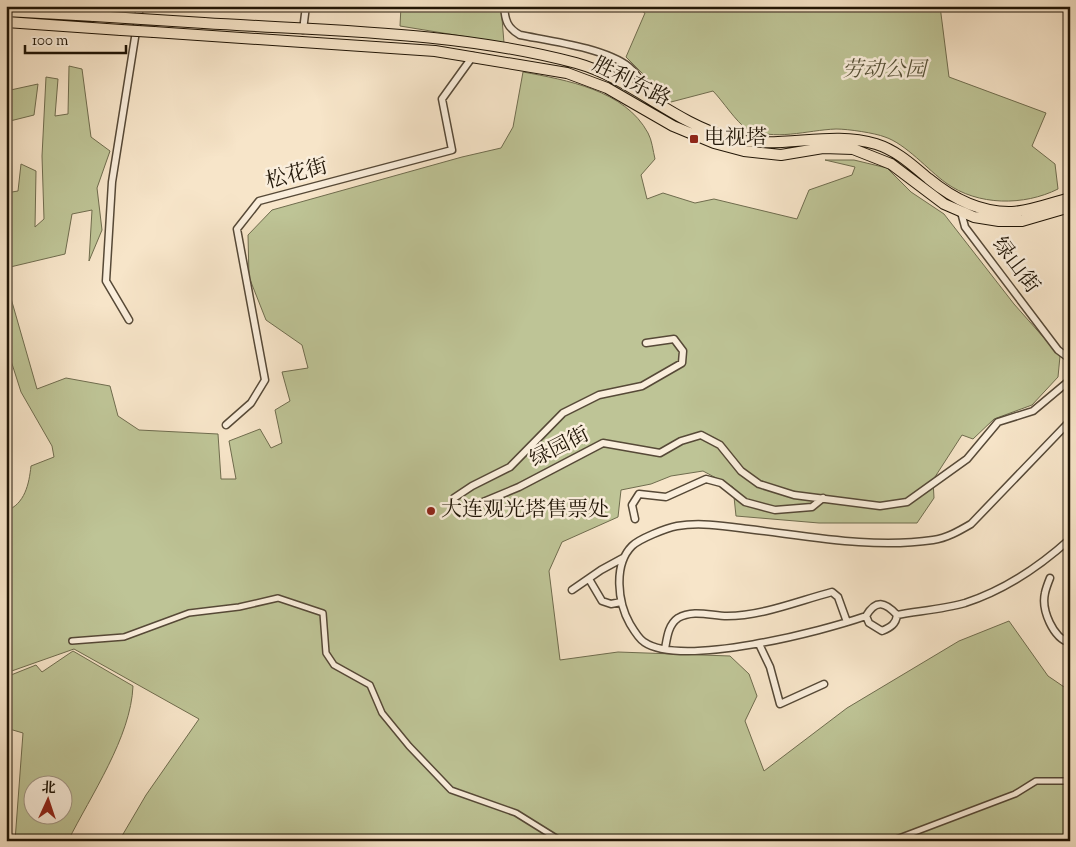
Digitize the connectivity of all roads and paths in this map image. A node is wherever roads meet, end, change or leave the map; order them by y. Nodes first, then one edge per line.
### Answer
1 (140, 6) edge
2 (306, 6) edge
3 (504, 6) edge
4 (6, 11) edge
5 (6, 22) edge
6 (303, 30) junction
7 (473, 56) junction
8 (650, 99) junction
9 (1070, 198) edge
10 (1070, 207) edge
11 (961, 212) junction
12 (130, 320) dead end
13 (646, 343) dead end
14 (1070, 359) edge
15 (1070, 380) edge
16 (1070, 421) edge
17 (226, 425) dead end
18 (823, 498) junction
19 (635, 519) dead end
20 (1070, 539) edge
21 (623, 558) junction
22 (1050, 578) dead end
23 (590, 579) junction
24 (572, 590) dead end
25 (621, 602) junction
26 (897, 615) junction
27 (866, 616) junction
28 (847, 622) junction
29 (72, 641) dead end
30 (1070, 643) edge
31 (759, 644) junction
32 (665, 649) junction
33 (824, 684) dead end
34 (1070, 781) edge
35 (561, 841) edge
36 (891, 841) edge

1 - 12 street
2 - 6 street
3 - 8 street
4 - 6 main road, bridge
5 - 7 main road, 胜利东路, bridge
6 - 8 main road
7 - 11 main road, 胜利东路
7 - 17 street, 松花街
8 - 9 main road
10 - 11 main road, 胜利东路
11 - 14 street, 绿山街
13 - 18 street, 绿园街
15 - 18 street, 绿园街
16 - 21 street
18 - 19 street
20 - 26 street
21 - 23 street
21 - 25 street
22 - 30 street
23 - 24 street
23 - 25 street
25 - 32 street
26 - 27 street
26 - 27 street
27 - 28 street
28 - 31 street
28 - 32 street
29 - 35 street
31 - 32 street
31 - 33 street
34 - 36 street

